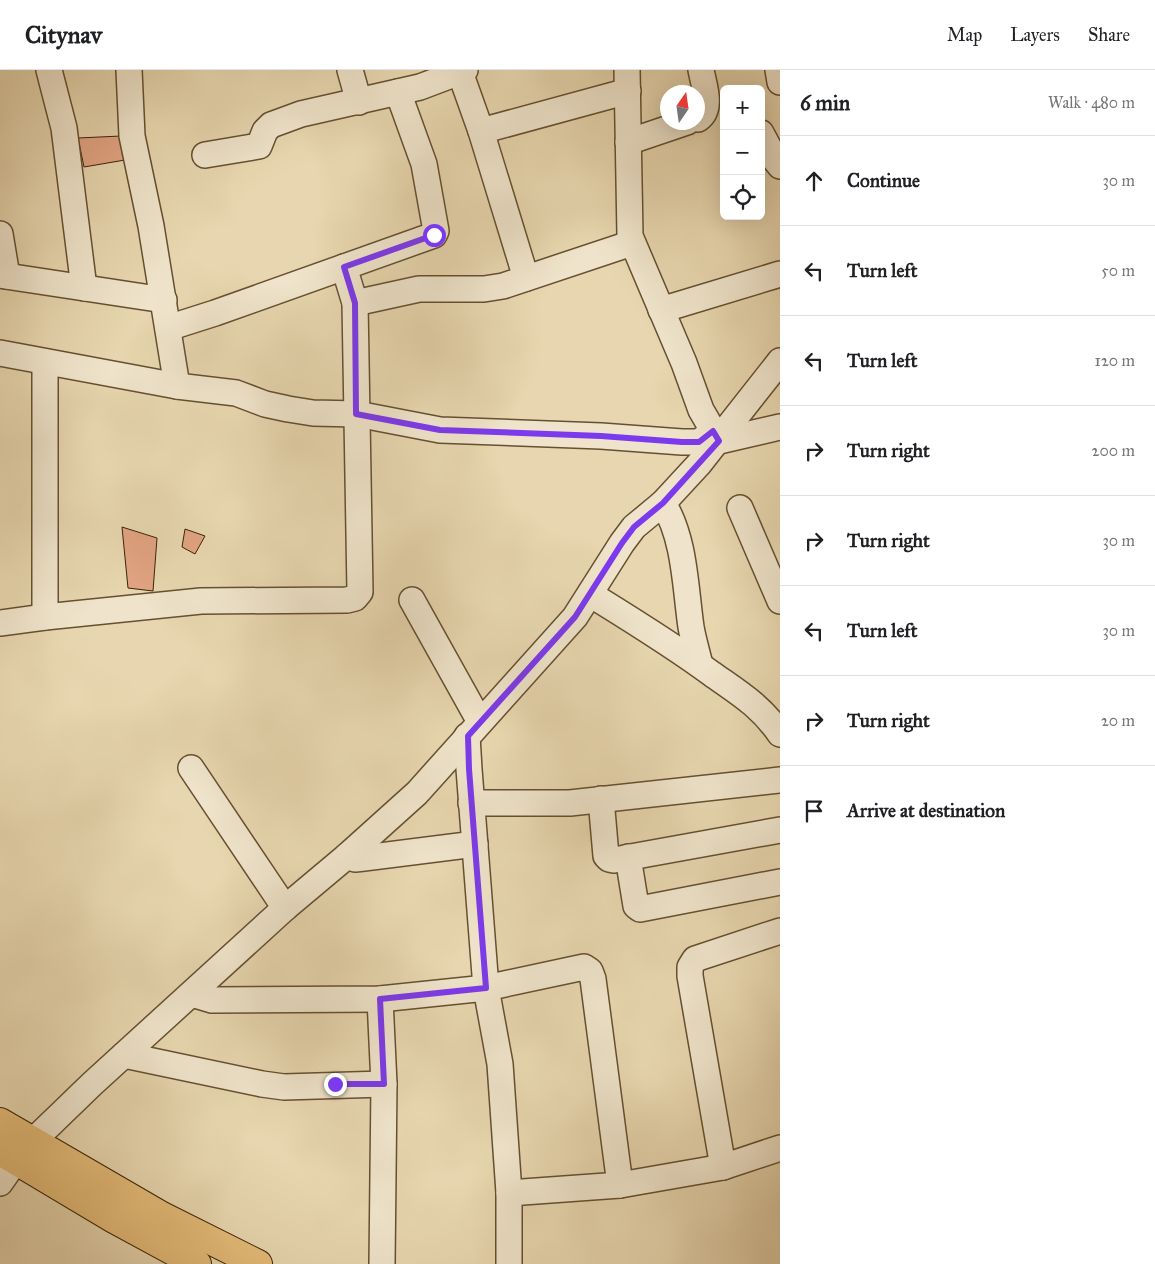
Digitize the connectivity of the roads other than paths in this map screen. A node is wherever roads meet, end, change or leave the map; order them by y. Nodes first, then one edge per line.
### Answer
1 (49, 70) edge
2 (129, 70) edge
3 (350, 70) edge
4 (701, 70) edge
5 (778, 70) edge
6 (463, 71) edge
7 (627, 81) edge
8 (780, 82) edge
9 (411, 83) edge
10 (358, 102) junction
11 (709, 109) edge
12 (481, 130) junction
13 (663, 130) edge
14 (765, 140) edge
15 (628, 142) junction
16 (205, 155) dead end
17 (780, 166) edge
18 (0, 234) edge
19 (632, 243) junction
20 (344, 267) junction
21 (780, 274) edge
22 (4, 275) edge
23 (526, 278) junction
24 (84, 288) junction
25 (164, 300) junction
26 (355, 303) junction
27 (662, 310) junction
28 (168, 328) junction
29 (0, 353) edge
30 (780, 361) edge
31 (45, 362) junction
32 (177, 386) junction
33 (356, 414) junction
34 (780, 427) edge
35 (716, 436) junction
36 (663, 503) junction
37 (740, 508) dead end
38 (590, 594) junction
39 (412, 600) dead end
40 (780, 601) edge
41 (45, 617) junction
42 (0, 623) edge
43 (700, 665) junction
44 (474, 729) junction
45 (780, 734) edge
46 (191, 768) dead end
47 (780, 780) edge
48 (601, 800) junction
49 (471, 803) junction
50 (780, 830) edge
51 (475, 844) junction
52 (347, 856) junction
53 (628, 858) junction
54 (780, 882) edge
55 (285, 908) junction
56 (780, 931) edge
57 (486, 988) junction
58 (192, 994) junction
59 (380, 999) junction
60 (124, 1054) junction
61 (384, 1084) junction
62 (0, 1122) edge
63 (780, 1148) edge
64 (16, 1151) edge
65 (724, 1167) junction
66 (0, 1184) edge
67 (620, 1185) junction
68 (509, 1193) junction
69 (198, 1264) edge
70 (258, 1264) edge
71 (382, 1264) edge
72 (509, 1264) edge

1 - 24 street
2 - 25 street
3 - 10 street
4 - 11 street
5 - 8 street
6 - 9 street
6 - 12 street
7 - 12 street
7 - 15 street
9 - 10 street
9 - 20 street
10 - 16 street
12 - 23 street
13 - 15 street
14 - 17 street
15 - 19 street
18 - 22 street
19 - 23 street
19 - 27 street
20 - 26 street
20 - 28 street
21 - 27 street
22 - 24 street
23 - 26 street
24 - 25 street
25 - 28 street
26 - 33 street
27 - 35 street
28 - 32 street
29 - 31 street
30 - 35 street
31 - 32 street
31 - 41 street
32 - 33 street
33 - 35 street
33 - 41 street
34 - 35 street
35 - 36 street
36 - 38 street
36 - 43 street
37 - 40 street
38 - 43 street
38 - 44 street
39 - 44 street
41 - 42 street
43 - 45 street
44 - 49 street
44 - 52 street
46 - 55 street
47 - 48 street
48 - 49 street
48 - 53 street
49 - 51 street
50 - 53 street
51 - 52 street
51 - 57 street
52 - 55 street
53 - 54 street
55 - 58 street
56 - 65 street
57 - 59 street
57 - 67 street
57 - 68 street
58 - 59 street
58 - 60 street
59 - 61 street
60 - 61 street
60 - 64 street
61 - 71 street
62 - 64 main road
63 - 65 street
64 - 66 street
64 - 69 main road
64 - 70 main road
65 - 67 street
67 - 68 street
68 - 72 street

